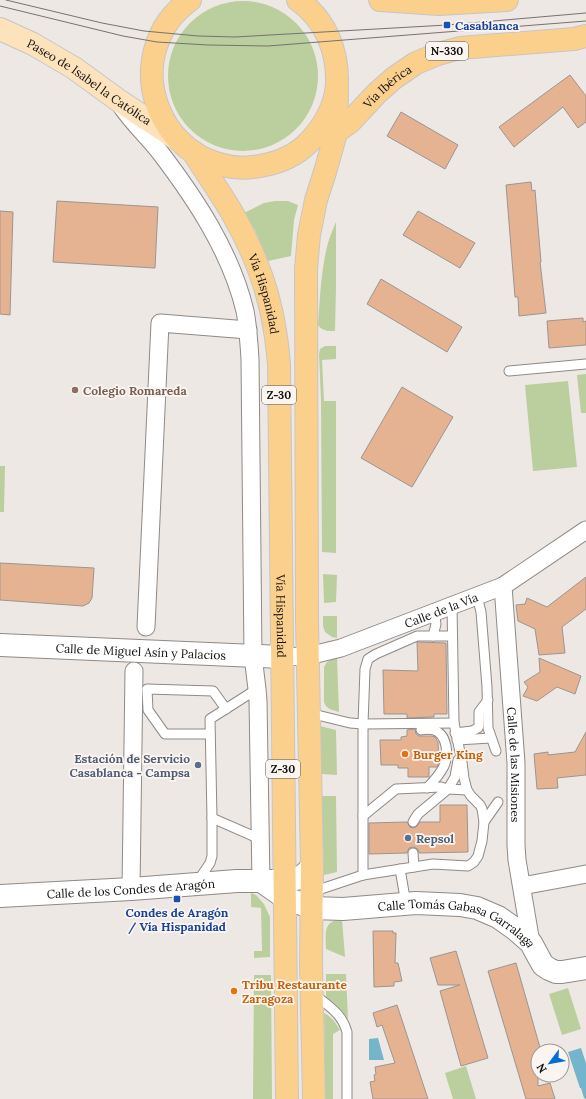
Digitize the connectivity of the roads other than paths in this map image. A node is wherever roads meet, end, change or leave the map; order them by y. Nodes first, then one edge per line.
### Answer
1 (190, 0) edge
2 (298, 0) edge
3 (320, 0) edge
4 (380, 0) edge
5 (507, 0) edge
6 (0, 29) edge
7 (325, 29) junction
8 (586, 36) edge
9 (336, 90) junction
10 (118, 100) junction
11 (155, 101) junction
12 (157, 126) junction
13 (336, 133) junction
14 (185, 145) junction
15 (159, 151) junction
16 (296, 152) junction
17 (248, 330) junction
18 (586, 364) edge
19 (509, 371) dead end
20 (585, 533) edge
21 (503, 586) junction
22 (477, 596) junction
23 (452, 605) junction
24 (434, 612) junction
25 (146, 627) dead end
26 (433, 636) junction
27 (452, 636) junction
28 (0, 644) edge
29 (253, 656) junction
30 (308, 656) junction
31 (281, 657) junction
32 (134, 671) dead end
33 (257, 689) junction
34 (488, 700) junction
35 (226, 708) junction
36 (309, 714) junction
37 (454, 723) junction
38 (363, 724) junction
39 (390, 724) junction
40 (210, 734) junction
41 (456, 736) junction
42 (491, 738) junction
43 (496, 751) dead end
44 (460, 752) junction
45 (426, 788) junction
46 (448, 789) junction
47 (467, 790) junction
48 (498, 802) dead end
49 (363, 816) junction
50 (212, 818) junction
51 (413, 822) dead end
52 (484, 822) junction
53 (260, 839) junction
54 (413, 853) dead end
55 (312, 866) junction
56 (414, 867) junction
57 (400, 869) junction
58 (586, 874) edge
59 (362, 875) junction
60 (261, 881) junction
61 (196, 884) junction
62 (522, 886) junction
63 (131, 889) junction
64 (286, 892) junction
65 (0, 896) edge
66 (312, 900) junction
67 (406, 904) junction
68 (531, 943) junction
69 (586, 968) edge
70 (312, 993) junction
71 (287, 1099) edge
72 (314, 1099) edge
73 (348, 1099) edge

1 - 11 highway, Vía Hispanidad
2 - 7 highway
3 - 7 highway
4 - 5 highway
6 - 10 main road, Paseo de Isabel la Católica
7 - 9 highway
8 - 13 highway, Vía Ibérica / N-330
9 - 13 highway, Z-30
9 - 16 highway
10 - 12 main road, Paseo de Isabel la Católica
10 - 15 street, Vía Hispanidad
11 - 12 street
11 - 14 highway, Vía Hispanidad
12 - 14 main road, Paseo de Isabel la Católica
12 - 15 street
13 - 16 highway, Vía Ibérica
13 - 30 highway, Z-30
14 - 16 highway
14 - 31 highway, Vía Hispanidad / Z-30
15 - 17 street, Vía Hispanidad
17 - 25 street
17 - 29 street, Vía Hispanidad
18 - 19 lane
20 - 21 street, Calle de la Vía
21 - 22 street, Calle de la Vía
21 - 62 street, Calle de las Misiones
22 - 23 street, Calle de la Vía
22 - 34 lane
23 - 24 street, Calle de la Vía
23 - 27 lane
24 - 26 lane
24 - 30 street, Calle de la Vía
26 - 27 lane
26 - 38 lane
27 - 37 lane
28 - 29 street, Calle de Miguel Asín y Palacios
29 - 31 street, Calle de Miguel Asín y Palacios
29 - 33 street, Vía Hispanidad
30 - 31 street, Calle de la Vía
30 - 36 highway, Z-30
31 - 64 highway, Vía Hispanidad / Z-30
32 - 63 street
33 - 35 lane
33 - 53 street, Vía Hispanidad
34 - 41 lane
34 - 42 lane
35 - 40 lane
35 - 40 lane
36 - 38 lane
36 - 55 highway, Z-30
37 - 39 lane
37 - 41 lane
38 - 39 lane
38 - 49 lane
39 - 45 lane
40 - 50 lane
41 - 42 lane
41 - 44 lane
42 - 43 lane
44 - 46 lane
44 - 47 lane
45 - 46 lane
45 - 49 lane
46 - 47 lane
46 - 51 lane
47 - 52 lane
48 - 52 lane
49 - 59 lane
50 - 53 lane
50 - 61 lane
52 - 56 lane
53 - 60 street, Vía Hispanidad
54 - 56 lane
55 - 64 street
55 - 66 highway, Z-30
56 - 57 lane
57 - 59 lane
57 - 67 lane
58 - 62 street
59 - 66 lane
60 - 61 street, Calle de los Condes de Aragón
60 - 64 street
61 - 63 street, Calle de los Condes de Aragón
62 - 68 street, Calle de las Misiones
63 - 65 street, Calle de los Condes de Aragón
64 - 66 street
64 - 71 highway, Vía Hispanidad / Z-30
66 - 67 street, Calle Tomás Gabasa Garralaga
66 - 70 highway, Z-30
67 - 68 street, Calle Tomás Gabasa Garralaga
68 - 69 street, Calle Tomás Gabasa Garralaga
70 - 72 highway, Z-30
70 - 73 lane

